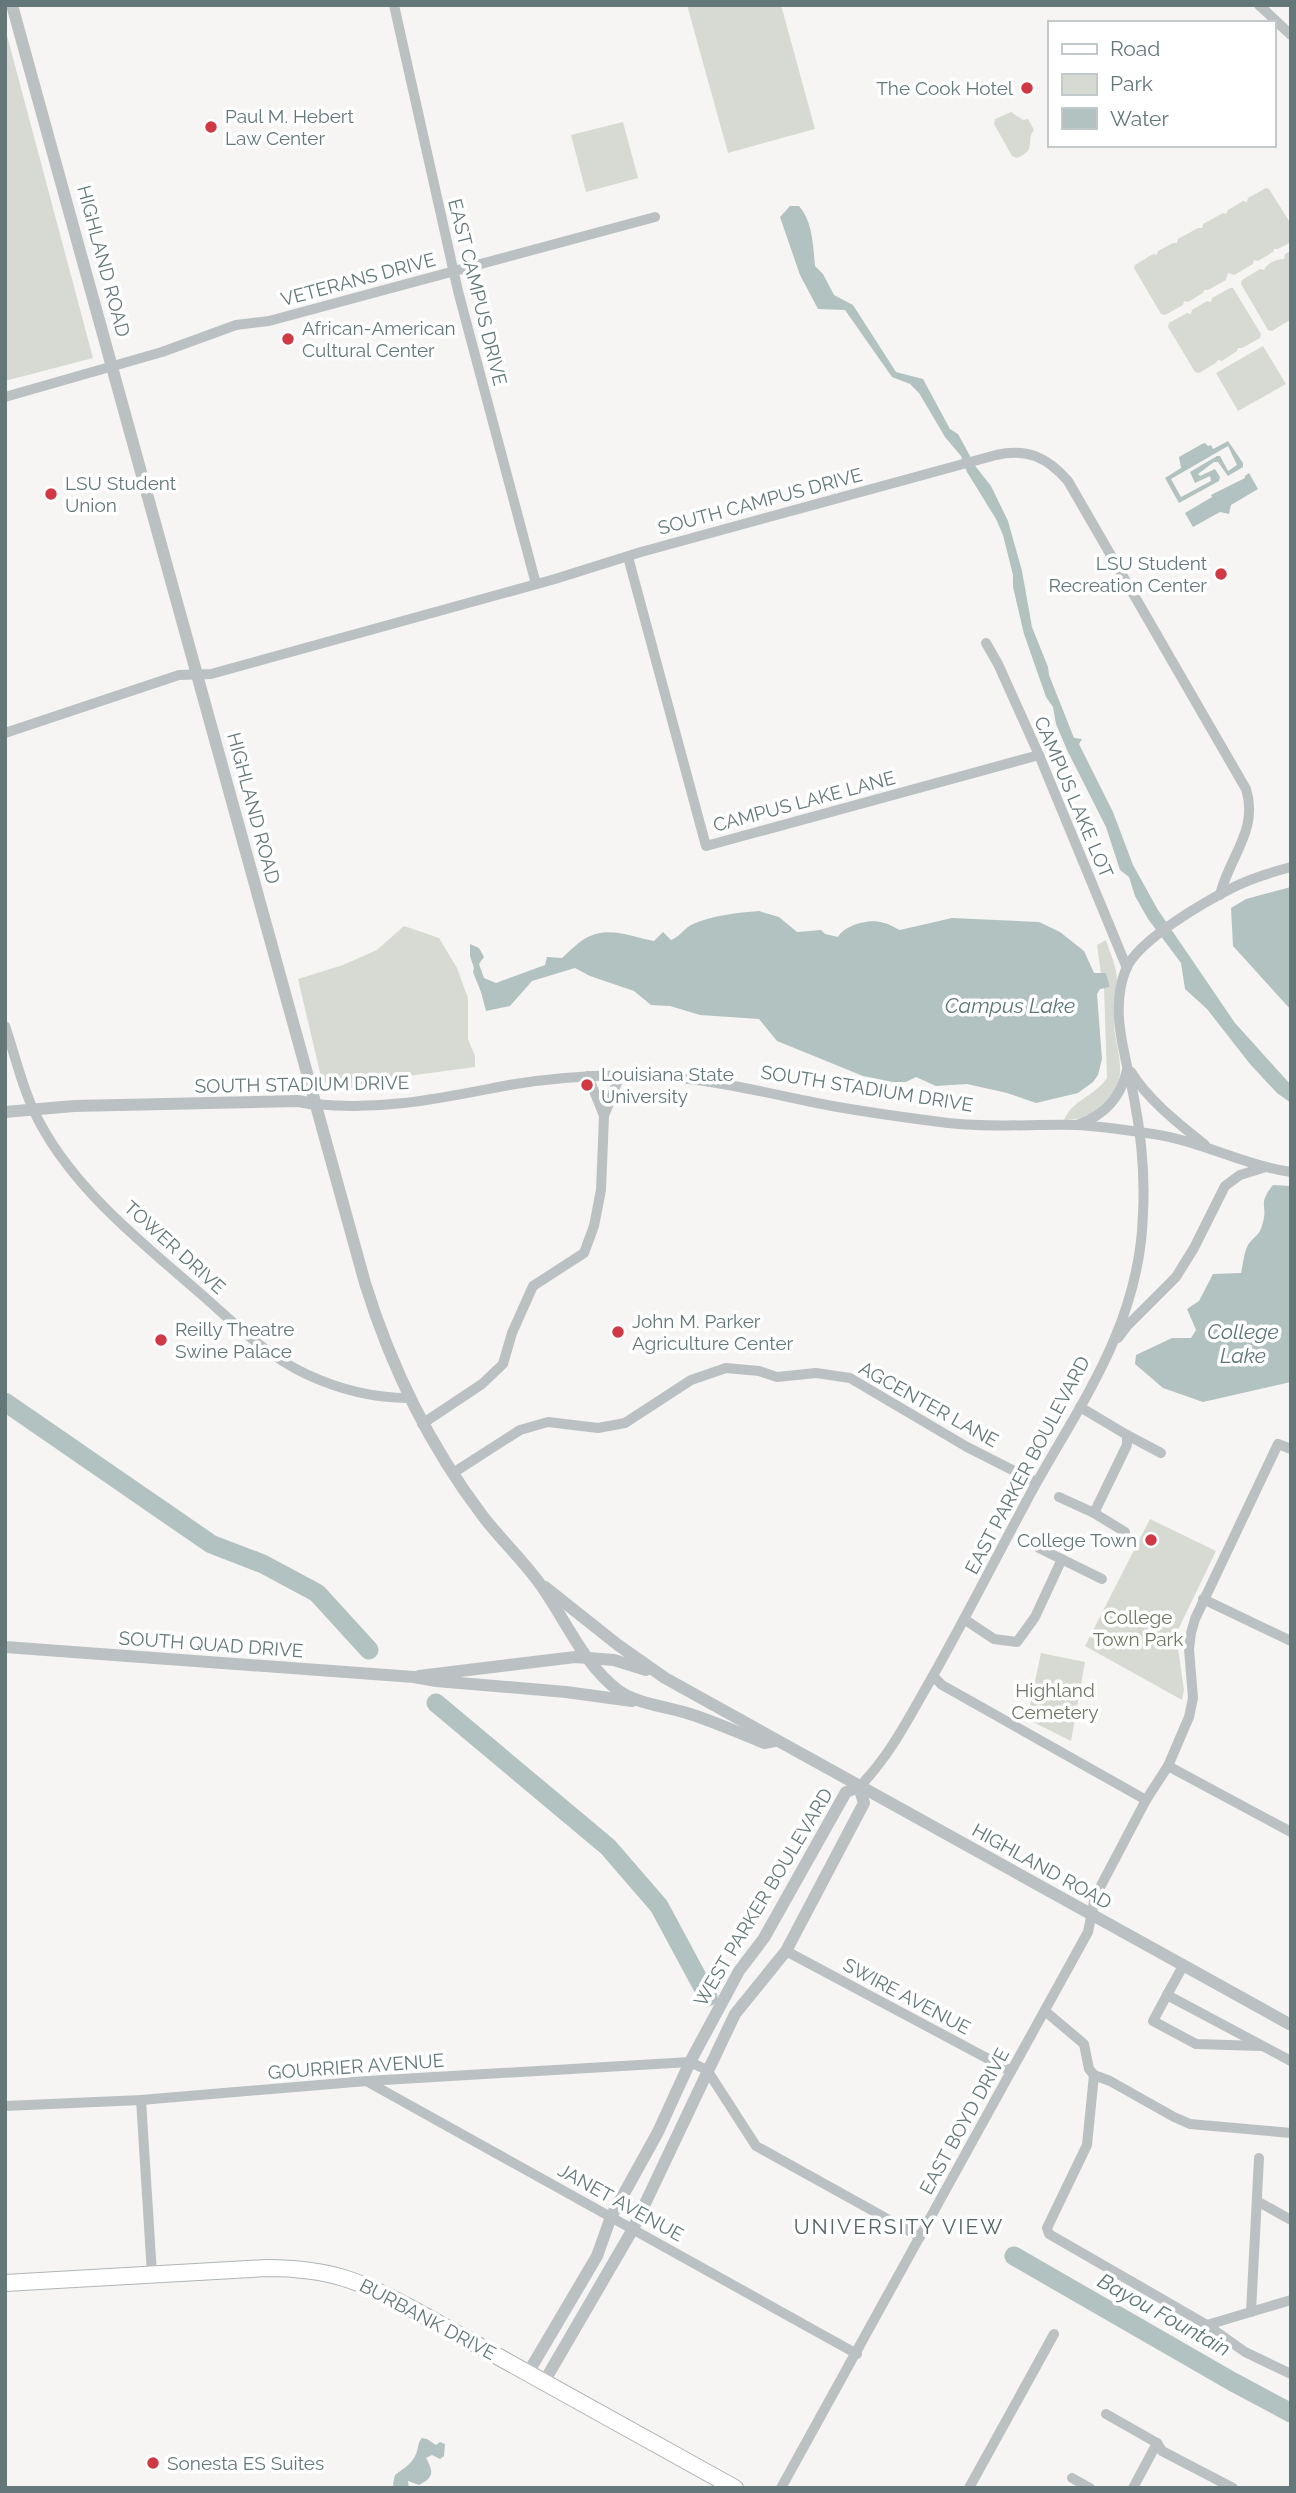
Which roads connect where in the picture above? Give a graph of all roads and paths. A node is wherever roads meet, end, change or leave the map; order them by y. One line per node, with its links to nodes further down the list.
1 (12, 5): 7 (street, HIGHLAND ROAD)
2 (394, 5): 6 (street, EAST CAMPUS DRIVE)
3 (1259, 5): 4 (street)
4 (1291, 35)
5 (655, 217): 6 (street, VETERANS DRIVE)
6 (454, 271): 7 (street, VETERANS DRIVE); 10 (street, EAST CAMPUS DRIVE)
7 (113, 366): 8 (street, VETERANS DRIVE); 12 (street, HIGHLAND ROAD)
8 (5, 397)
9 (628, 557): 10 (street, SOUTH CAMPUS DRIVE); 14 (street, CAMPUS LAKE LANE); 16 (street, SOUTH CAMPUS DRIVE)
10 (536, 584): 12 (street, SOUTH CAMPUS DRIVE)
11 (986, 643): 14 (street, CAMPUS LAKE LOT)
12 (197, 674): 13 (street, SOUTH CAMPUS DRIVE); 22 (street, HIGHLAND ROAD)
13 (5, 733)
14 (1039, 755): 17 (street, CAMPUS LAKE LOT)
15 (1291, 867): 16 (street)
16 (1220, 895): 17 (street)
17 (1126, 968): 19 (street, EAST PARKER BOULEVARD)
18 (5, 1026): 23 (street, TOWER DRIVE)
19 (1127, 1066): 26 (street); 27 (street, EAST PARKER BOULEVARD); 28 (street)
20 (588, 1076): 21 (street, SOUTH STADIUM DRIVE); 22 (street, SOUTH STADIUM DRIVE); 25 (street)
21 (620, 1076): 25 (street); 26 (street, SOUTH STADIUM DRIVE)
22 (315, 1104): 23 (street, SOUTH STADIUM DRIVE); 32 (street, HIGHLAND ROAD)
23 (34, 1109): 24 (street, SOUTH STADIUM DRIVE); 32 (street, TOWER DRIVE)
24 (5, 1112)
25 (604, 1116): 34 (street)
26 (1075, 1125): 27 (street, SOUTH STADIUM DRIVE)
27 (1138, 1132): 28 (street, SOUTH STADIUM DRIVE); 31 (street, EAST PARKER BOULEVARD)
28 (1208, 1148): 29 (street, SOUTH STADIUM DRIVE)
29 (1266, 1167): 30 (street, SOUTH STADIUM DRIVE); 31 (street)
30 (1291, 1171)
31 (1107, 1354): 33 (street, EAST PARKER BOULEVARD)
32 (409, 1398): 34 (street, HIGHLAND ROAD)
33 (1080, 1407): 35 (street); 39 (street, EAST PARKER BOULEVARD)
34 (422, 1423): 38 (street, HIGHLAND ROAD)
35 (1127, 1435): 37 (street); 41 (street)
36 (1291, 1449): 47 (street, EAST BOYD DRIVE)
37 (1161, 1452)
38 (453, 1472): 39 (street, AGCENTER LANE); 46 (street, HIGHLAND ROAD)
39 (1036, 1482): 48 (street, EAST PARKER BOULEVARD)
40 (1059, 1497): 41 (street)
41 (1094, 1513): 42 (street)
42 (1125, 1532)
43 (1039, 1548): 44 (street)
44 (1062, 1559): 45 (street); 48 (street)
45 (1102, 1579)
46 (539, 1583): 51 (street, HIGHLAND ROAD); 52 (street, HIGHLAND ROAD)
47 (1203, 1600): 49 (street); 57 (street, EAST BOYD DRIVE)
48 (964, 1619): 54 (street, EAST PARKER BOULEVARD)
49 (1291, 1641)
50 (5, 1647): 53 (street, SOUTH QUAD DRIVE)
51 (586, 1657): 52 (street, SOUTH QUAD DRIVE); 53 (street, SOUTH QUAD DRIVE); 55 (street, HIGHLAND ROAD)
52 (653, 1670): 56 (street, HIGHLAND ROAD)
53 (414, 1676): 55 (street, SOUTH QUAD DRIVE)
54 (933, 1676): 58 (street, EAST PARKER BOULEVARD); 59 (street)
55 (642, 1702): 56 (street, HIGHLAND ROAD)
56 (775, 1741): 58 (street, HIGHLAND ROAD)
57 (1168, 1766): 59 (street, EAST BOYD DRIVE); 60 (street)
58 (859, 1787): 61 (street, HIGHLAND ROAD); 62 (street, WEST PARKER BOULEVARD); 69 (street, WEST PARKER BOULEVARD)
59 (1146, 1800): 61 (street, EAST BOYD DRIVE)
60 (1291, 1832)
61 (1091, 1916): 63 (street, HIGHLAND ROAD); 65 (street, EAST BOYD DRIVE)
62 (786, 1951): 70 (street, WEST PARKER BOULEVARD); 71 (street, SWIRE AVENUE)
63 (1182, 1966): 64 (street); 66 (street, HIGHLAND ROAD)
64 (1167, 1995): 67 (street); 67 (street)
65 (1045, 2011): 71 (street, EAST BOYD DRIVE); 72 (street)
66 (1291, 2025)
67 (1263, 2046): 68 (street)
68 (1291, 2061)
69 (690, 2062): 70 (street, GOURRIER AVENUE); 73 (street, GOURRIER AVENUE); 79 (street, WEST PARKER BOULEVARD)
70 (707, 2070): 81 (street, WEST PARKER BOULEVARD); 82 (street)
71 (1011, 2071): 82 (street, EAST BOYD DRIVE)
72 (1094, 2075): 76 (street); 87 (street)
73 (367, 2081): 74 (street, GOURRIER AVENUE); 79 (street, JANET AVENUE)
74 (141, 2100): 75 (street, GOURRIER AVENUE); 83 (street)
75 (5, 2106)
76 (1291, 2133)
77 (1259, 2158): 78 (street)
78 (1257, 2201): 80 (street); 86 (street)
79 (611, 2217): 81 (street, JANET AVENUE); 90 (street, WEST PARKER BOULEVARD)
80 (1291, 2220)
81 (633, 2229): 89 (street, JANET AVENUE); 92 (street, WEST PARKER BOULEVARD)
82 (920, 2237): 89 (street, EAST BOYD DRIVE)
83 (152, 2274): 84 (main road, BURBANK DRIVE); 90 (main road, BURBANK DRIVE)
84 (5, 2283)
85 (1291, 2300): 86 (street)
86 (1251, 2312): 87 (street)
87 (1207, 2325): 91 (street)
88 (1054, 2334): 98 (street)
89 (857, 2354): 97 (street, EAST BOYD DRIVE)
90 (528, 2374): 92 (main road, BURBANK DRIVE)
91 (1291, 2374)
92 (544, 2382): 96 (main road, BURBANK DRIVE)
93 (1106, 2414): 94 (street)
94 (1157, 2443): 100 (street); 101 (street)
95 (1072, 2477): 99 (street)
96 (735, 2488)
97 (781, 2488)
98 (969, 2488)
99 (1090, 2488)
100 (1133, 2488)
101 (1233, 2488)

